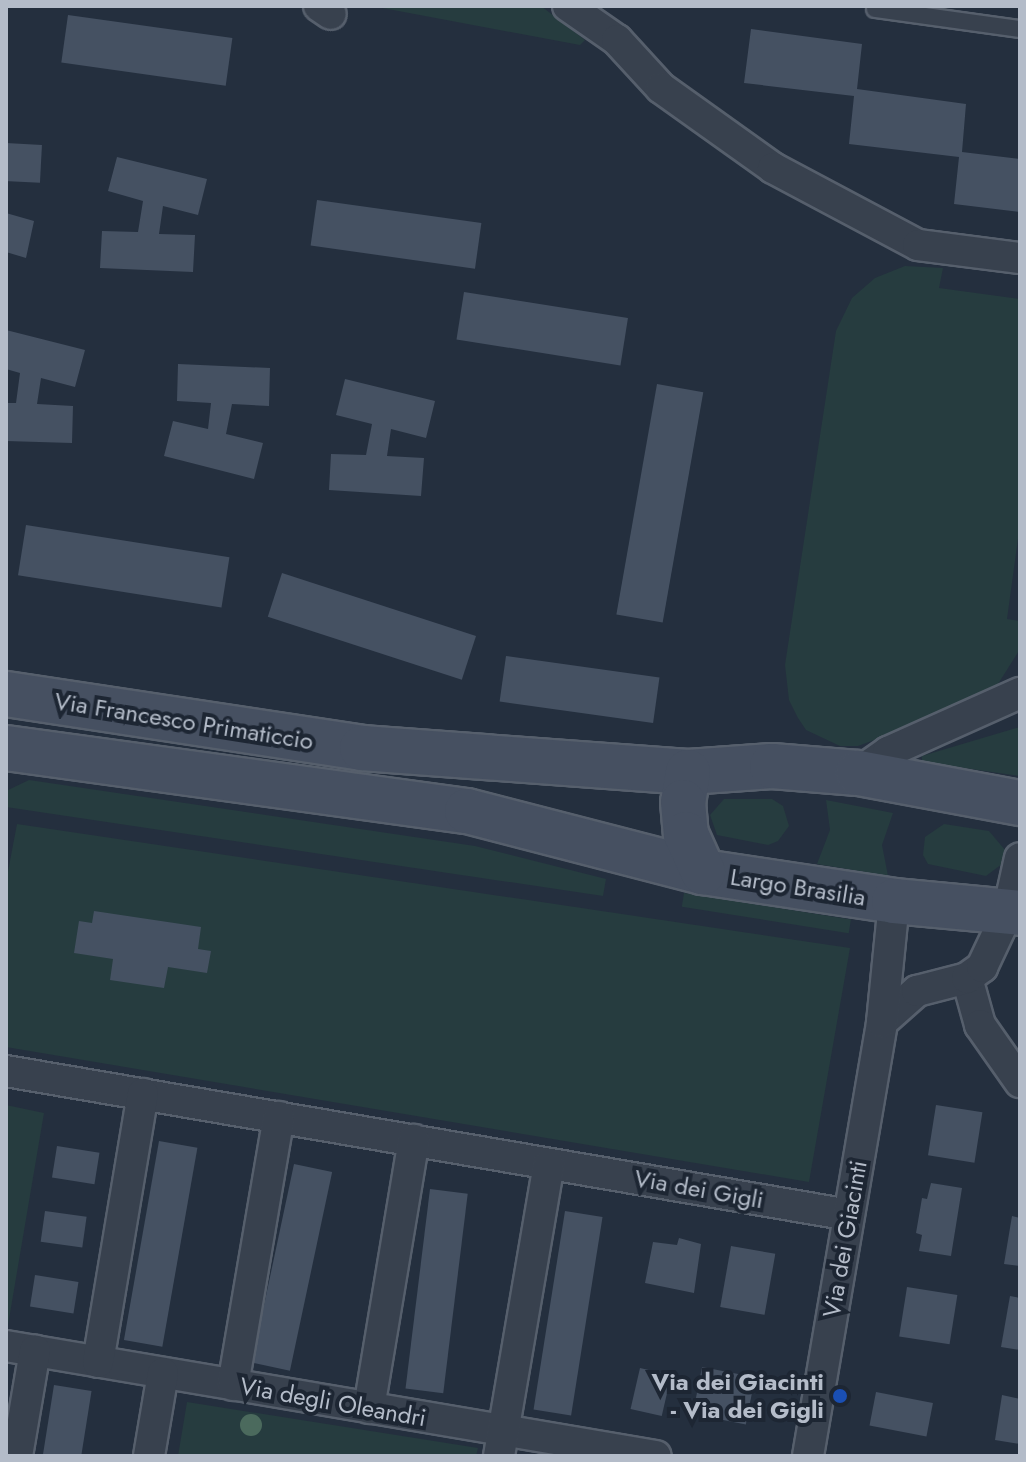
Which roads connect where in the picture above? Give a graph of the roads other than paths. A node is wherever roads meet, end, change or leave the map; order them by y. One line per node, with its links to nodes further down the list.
1 (568, 6): 4 (street)
2 (875, 9): 3 (lane)
3 (1020, 29)
4 (1020, 258)
5 (1020, 693): 10 (street)
6 (6, 694): 8 (street, Via Francesco Primaticcio)
7 (6, 748): 8 (street, Via Francesco Primaticcio)
8 (358, 770): 9 (street, Via Francesco Primaticcio); 13 (street, Via Francesco Primaticcio)
9 (688, 772): 10 (street); 13 (street)
10 (858, 773): 11 (street)
11 (1020, 804)
12 (1020, 858): 15 (street)
13 (703, 872): 14 (street, Largo Brasilia)
14 (894, 901): 15 (street, Largo Brasilia); 17 (street, Largo Brasilia)
15 (1014, 912): 16 (street)
16 (967, 978): 17 (street); 19 (street)
17 (882, 1022): 24 (street, Via dei Giacinti)
18 (6, 1071): 20 (street, Via dei Gigli)
19 (1020, 1082)
20 (143, 1094): 21 (street, Via dei Gigli); 26 (street)
21 (279, 1117): 22 (street, Via dei Gigli); 28 (street)
22 (414, 1140): 23 (street, Via dei Gigli); 29 (street)
23 (549, 1164): 24 (street, Via dei Gigli); 30 (street)
24 (849, 1215): 34 (street, Via dei Giacinti)
25 (20, 1349): 26 (street, Via degli Oleandri); 31 (street, Via degli Oleandri)
26 (98, 1362): 27 (street, Via degli Oleandri)
27 (163, 1373): 28 (street, Via degli Oleandri); 32 (street)
28 (233, 1385): 29 (street, Via degli Oleandri)
29 (369, 1408): 30 (street, Via degli Oleandri)
30 (502, 1443): 33 (street, Via degli Oleandri)
31 (17, 1456)
32 (149, 1456)
33 (656, 1456)
34 (808, 1456)

